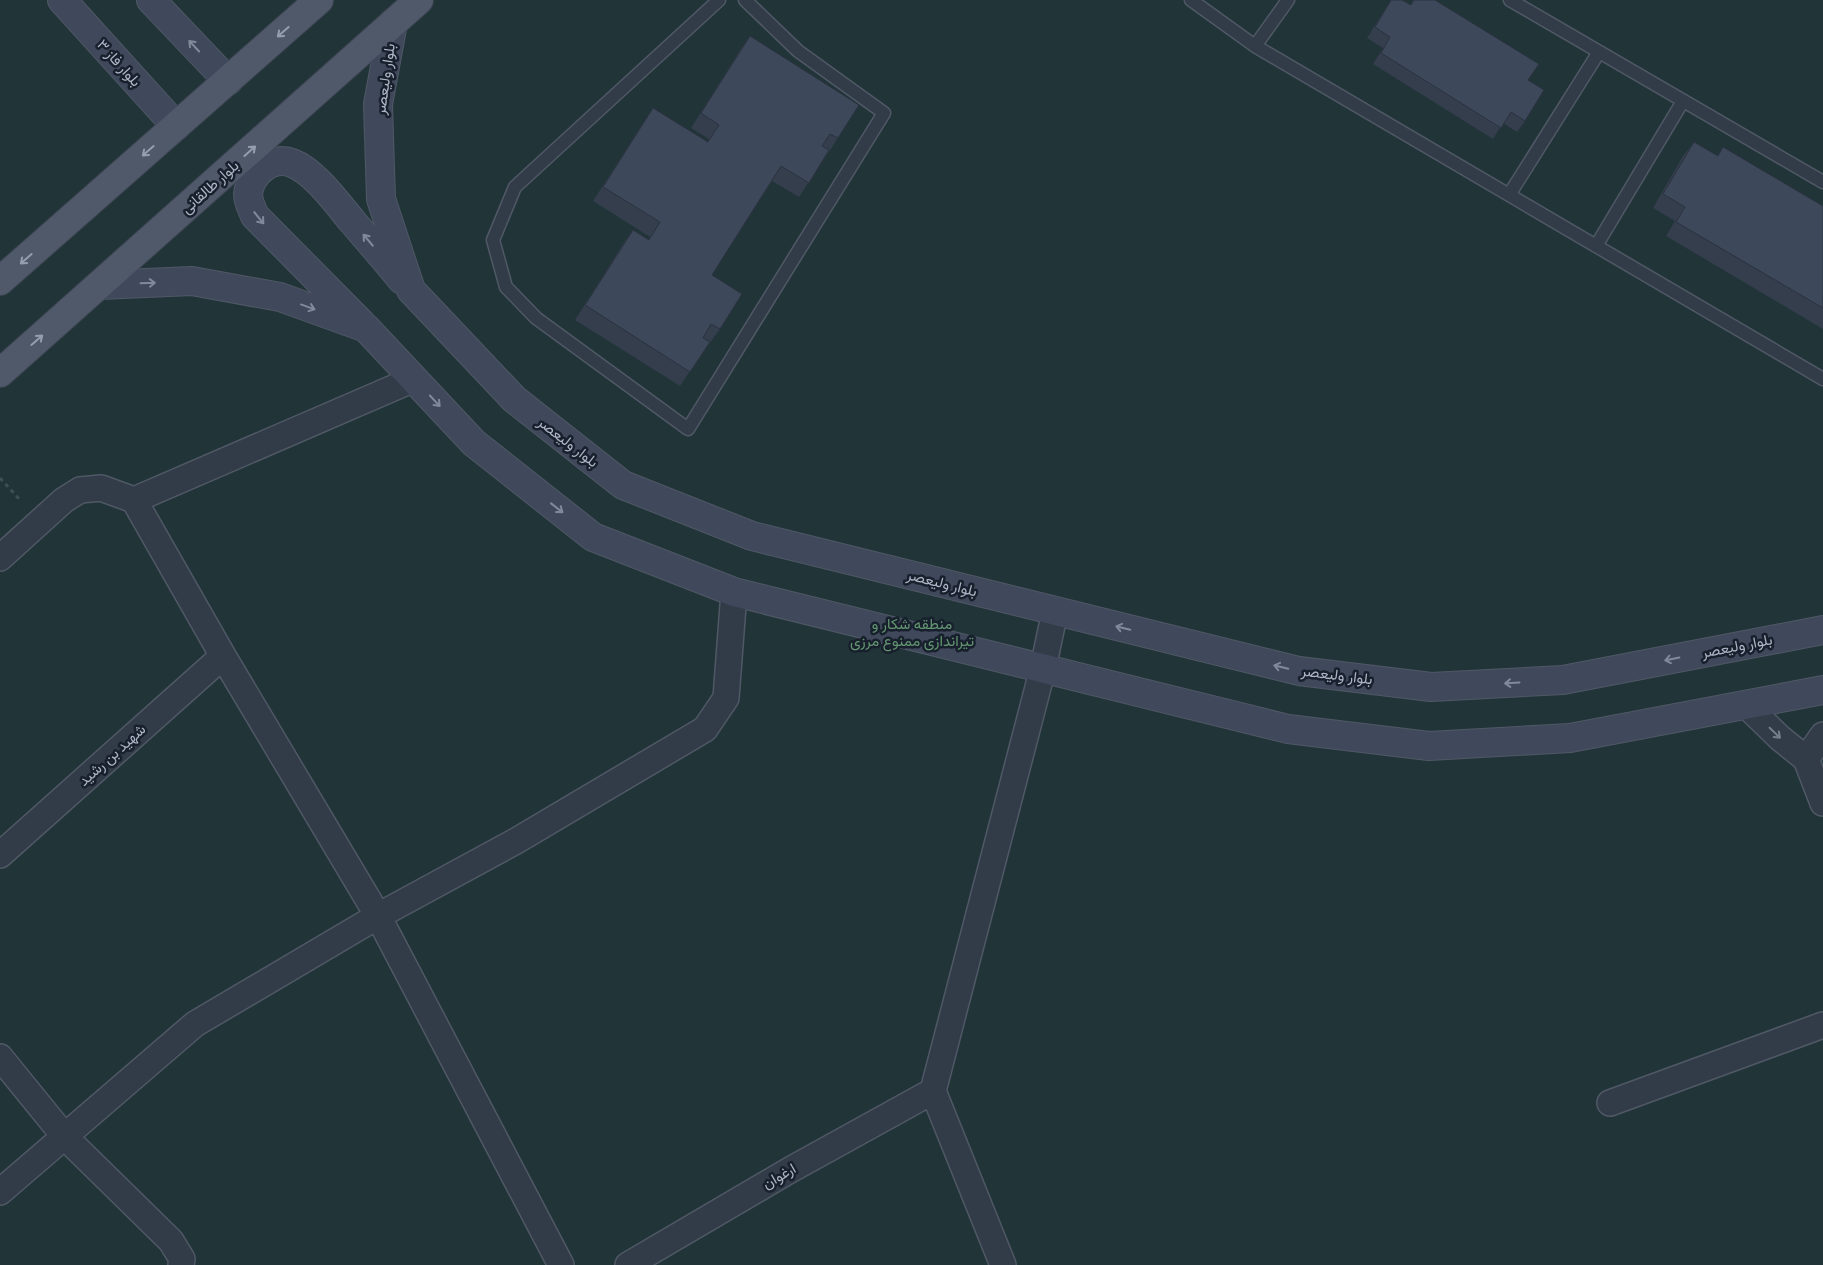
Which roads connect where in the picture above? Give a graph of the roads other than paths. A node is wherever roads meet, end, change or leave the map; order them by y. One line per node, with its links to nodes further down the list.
1 (62, 0): 15 (street, بلوار فاز ۳)
2 (151, 0): 13 (street, one-way to 2)
3 (319, 0): 13 (main road, one-way to 13)
4 (419, 0): 10 (main road, بلوار طالقانی)
5 (719, 0): 6 (lane)
6 (745, 0)
7 (1191, 0): 11 (lane)
8 (1288, 0): 11 (lane)
9 (1510, 0): 12 (lane)
10 (393, 23): 20 (main road, بلوار طالقانی, one-way to 10); 21 (street, بلوار ولیعصر)
11 (1255, 46): 17 (lane)
12 (1599, 52): 14 (lane); 17 (lane)
13 (228, 81): 15 (main road)
14 (1683, 101): 16 (lane); 18 (lane)
15 (176, 126): 19 (main road, one-way to 19)
16 (1823, 182)
17 (1509, 196): 18 (lane)
18 (1596, 246): 25 (lane)
19 (0, 281)
20 (100, 285): 22 (street, one-way to 22); 23 (main road, بلوار طالقانی, one-way to 20)
21 (411, 290): 22 (street, one-way to 22); 29 (street, بلوار ولیعصر)
22 (366, 328): 24 (street)
23 (0, 372)
24 (414, 379): 26 (street); 28 (street, one-way to 28)
25 (1823, 379)
26 (134, 500): 27 (street); 31 (street)
27 (0, 558)
28 (734, 592): 32 (street); 39 (street)
29 (1055, 611): 30 (street, بلوار ولیعصر, one-way to 29); 32 (street)
30 (1823, 630)
31 (223, 656): 38 (street, شهید بن رشید); 39 (street)
32 (1043, 668): 34 (street); 42 (street)
33 (1823, 690): 34 (street)
34 (1746, 705): 36 (street, one-way to 36)
35 (1823, 735): 36 (street)
36 (1806, 759): 37 (street)
37 (1823, 802)
38 (0, 855)
39 (378, 916): 44 (street); 47 (street)
40 (1823, 1024): 43 (street)
41 (0, 1057): 44 (street)
42 (933, 1091): 48 (street, ارغوان); 49 (street)
43 (1610, 1103)
44 (65, 1136): 45 (street); 46 (street)
45 (0, 1192)
46 (181, 1265)
47 (561, 1265)
48 (628, 1265)
49 (1003, 1265)

